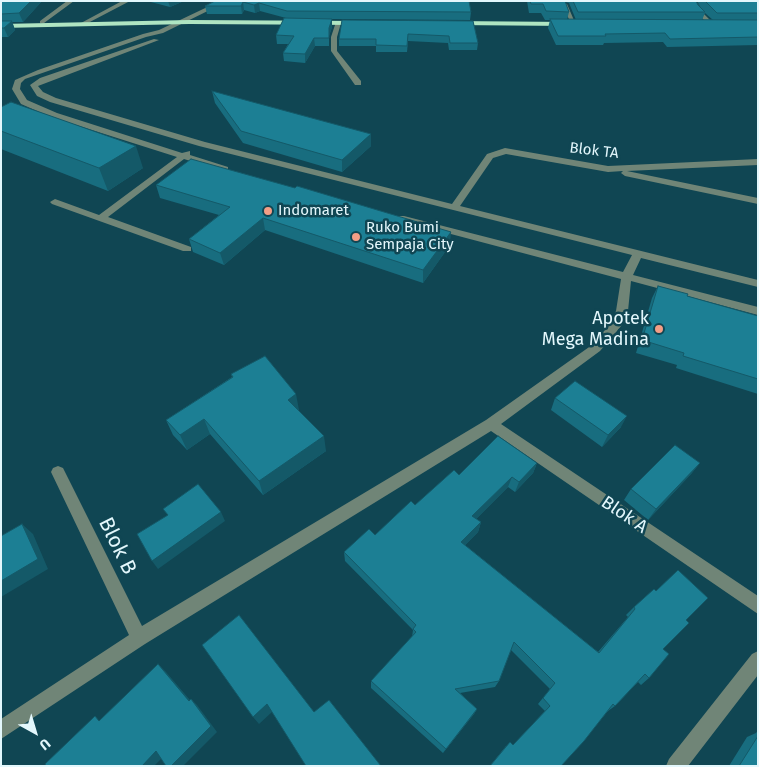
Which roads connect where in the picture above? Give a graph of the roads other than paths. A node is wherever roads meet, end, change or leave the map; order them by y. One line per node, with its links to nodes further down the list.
1 (71, 1): 7 (street)
2 (127, 1): 8 (street)
3 (225, 1): 9 (street)
4 (692, 1): 17 (street)
5 (564, 4): 14 (street)
6 (1, 21): 7 (highway)
7 (42, 22): 13 (highway)
8 (84, 23): 9 (highway); 13 (highway)
9 (181, 23): 10 (highway); 20 (street)
10 (338, 23): 11 (highway); 21 (street)
11 (368, 23)
12 (446, 23): 14 (highway)
13 (73, 24): 19 (highway)
14 (574, 24): 15 (highway)
15 (584, 24)
16 (702, 25): 17 (highway)
17 (712, 25): 18 (highway)
18 (721, 25)
19 (1, 26)
20 (161, 32): 22 (street); 23 (street)
21 (358, 82)
22 (34, 85): 23 (street); 24 (street)
23 (16, 89): 25 (street)
24 (202, 144): 25 (street); 31 (street)
25 (183, 155): 28 (street); 33 (street)
26 (758, 162): 27 (street, Blok TA)
27 (608, 169): 29 (street); 31 (street, Blok TA)
28 (238, 173)
29 (758, 201)
30 (55, 202): 33 (street)
31 (455, 207): 35 (street)
32 (389, 215): 36 (street)
33 (101, 218): 34 (street)
34 (187, 249)
35 (637, 255): 36 (street); 37 (street)
36 (626, 278): 38 (street); 39 (street)
37 (758, 284)
38 (758, 312)
39 (491, 424): 41 (street, Blok A); 42 (street)
40 (58, 472): 42 (street, Blok B)
41 (758, 606)
42 (138, 638): 44 (street)
43 (758, 660): 45 (street)
44 (1, 730)
45 (676, 766)

